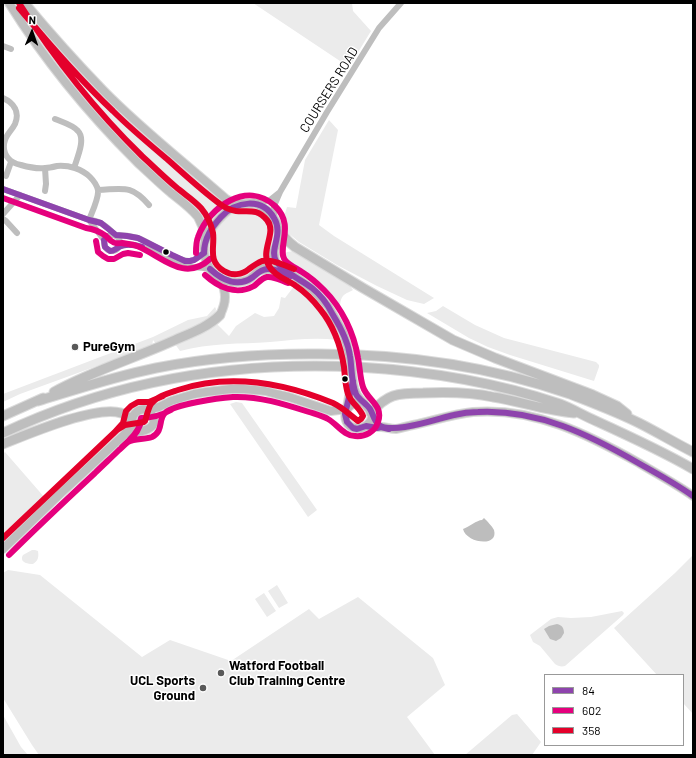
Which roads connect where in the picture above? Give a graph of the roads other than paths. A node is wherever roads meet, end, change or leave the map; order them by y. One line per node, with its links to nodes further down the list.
1 (9, 3): 28 (main road)
2 (25, 3): 18 (main road)
3 (401, 3): 15 (street, COURSERS ROAD)
4 (3, 46): 5 (street)
5 (11, 49)
6 (3, 98): 8 (street)
7 (55, 119): 10 (street)
8 (11, 162): 9 (street); 11 (street)
9 (45, 168): 10 (street); 14 (street)
10 (74, 168): 13 (street)
11 (6, 176)
12 (3, 189): 16 (street)
13 (98, 190): 19 (street); 23 (street)
14 (45, 191)
15 (280, 192): 17 (street); 21 (street, COURSERS ROAD)
16 (20, 195): 20 (street); 23 (street)
17 (255, 203): 18 (main road); 21 (main road)
18 (241, 204): 28 (main road)
19 (148, 205)
20 (3, 214)
21 (274, 217): 24 (main road)
22 (3, 219): 25 (street)
23 (89, 220): 26 (street); 27 (street)
24 (278, 230): 30 (main road); 50 (highway)
25 (17, 233)
26 (116, 235): 27 (street); 29 (street); 31 (street)
27 (104, 240): 29 (street)
28 (205, 240): 31 (main road)
29 (119, 246): 32 (street)
30 (274, 250): 33 (main road); 35 (main road)
31 (204, 253): 32 (main road)
32 (210, 269): 34 (main road)
33 (259, 271): 34 (main road); 35 (main road)
34 (220, 278): 36 (main road)
35 (300, 280): 37 (main road, bridge)
36 (220, 315): 38 (highway)
37 (353, 383): 39 (main road); 41 (main road)
38 (38, 401): 46 (highway); 50 (highway)
39 (364, 404): 41 (main road); 44 (main road)
40 (159, 407): 42 (main road); 43 (main road); 47 (main road)
41 (347, 409): 43 (main road); 49 (main road)
42 (146, 410): 47 (main road); 48 (main road)
43 (331, 411): 49 (main road)
44 (371, 414): 45 (highway); 51 (main road); 52 (main road)
45 (579, 414): 54 (highway); 58 (highway)
46 (3, 416)
47 (153, 418): 53 (main road)
48 (132, 421): 53 (main road); 55 (main road); 56 (highway)
49 (347, 422): 51 (main road)
50 (639, 423): 57 (highway)
51 (366, 426): 52 (main road)
52 (381, 427): 59 (main road)
53 (140, 431): 55 (main road)
54 (3, 433)
55 (124, 434): 60 (main road)
56 (3, 444)
57 (693, 452)
58 (693, 469)
59 (693, 496)
60 (3, 549)

